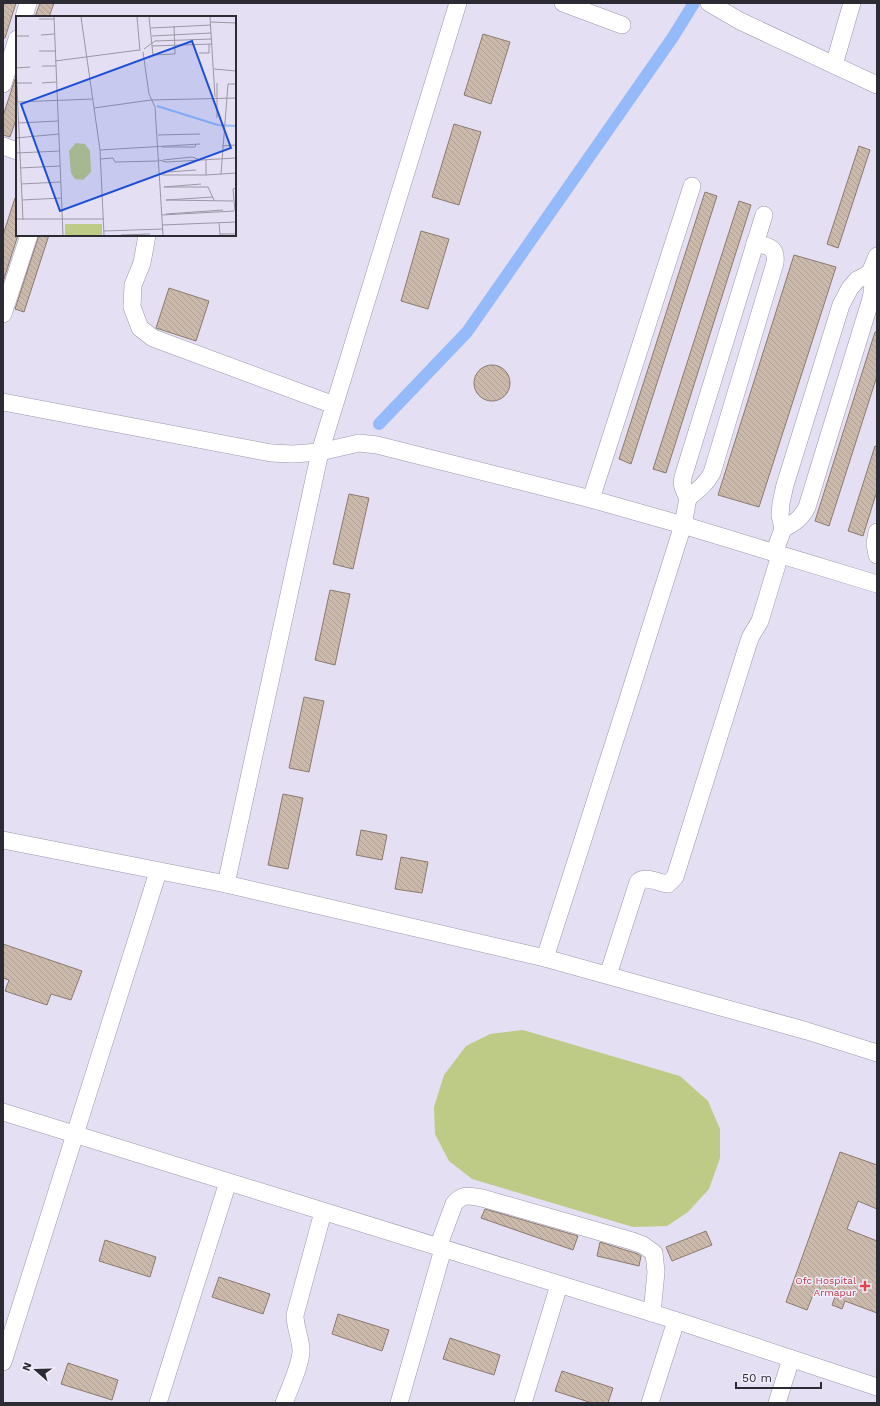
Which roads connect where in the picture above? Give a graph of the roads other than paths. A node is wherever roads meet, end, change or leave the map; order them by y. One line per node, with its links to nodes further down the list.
1 (28, 3): 6 (street)
2 (458, 3): 23 (street)
3 (563, 3): 7 (street)
4 (709, 3): 9 (street)
5 (852, 3): 9 (street)
6 (24, 16)
7 (622, 25)
8 (16, 42): 10 (street)
9 (834, 64): 11 (street)
10 (3, 84)
11 (877, 85)
12 (3, 146): 13 (street)
13 (16, 150)
14 (692, 186): 26 (street)
15 (764, 215): 18 (street)
16 (29, 236): 21 (street)
17 (147, 236): 23 (street)
18 (755, 243): 25 (street); 25 (street)
19 (877, 256): 20 (street)
20 (870, 273): 28 (street); 28 (street)
21 (3, 314)
22 (3, 402): 24 (street)
23 (334, 405): 24 (street)
24 (320, 452): 26 (street); 35 (street)
25 (688, 498): 27 (street)
26 (591, 499): 27 (street)
27 (682, 525): 30 (street); 36 (street)
28 (783, 529): 30 (street)
29 (877, 532): 31 (street)
30 (777, 554): 32 (street); 37 (street)
31 (877, 555)
32 (877, 584)
33 (3, 840): 34 (street)
34 (158, 872): 35 (street); 40 (street)
35 (226, 884): 36 (street)
36 (545, 958): 37 (street)
37 (608, 975): 38 (street)
38 (877, 1053)
39 (3, 1112): 40 (street)
40 (75, 1134): 41 (street); 48 (street)
41 (228, 1182): 42 (street); 50 (street)
42 (323, 1212): 43 (street); 51 (street)
43 (441, 1248): 44 (street); 45 (street); 52 (street)
44 (559, 1285): 45 (street); 53 (street)
45 (652, 1313): 46 (street)
46 (676, 1321): 47 (street); 54 (street)
47 (791, 1359): 49 (street); 55 (street)
48 (3, 1362)
49 (877, 1387)
50 (158, 1403)
51 (284, 1403)
52 (399, 1403)
53 (523, 1403)
54 (650, 1403)
55 (777, 1403)

